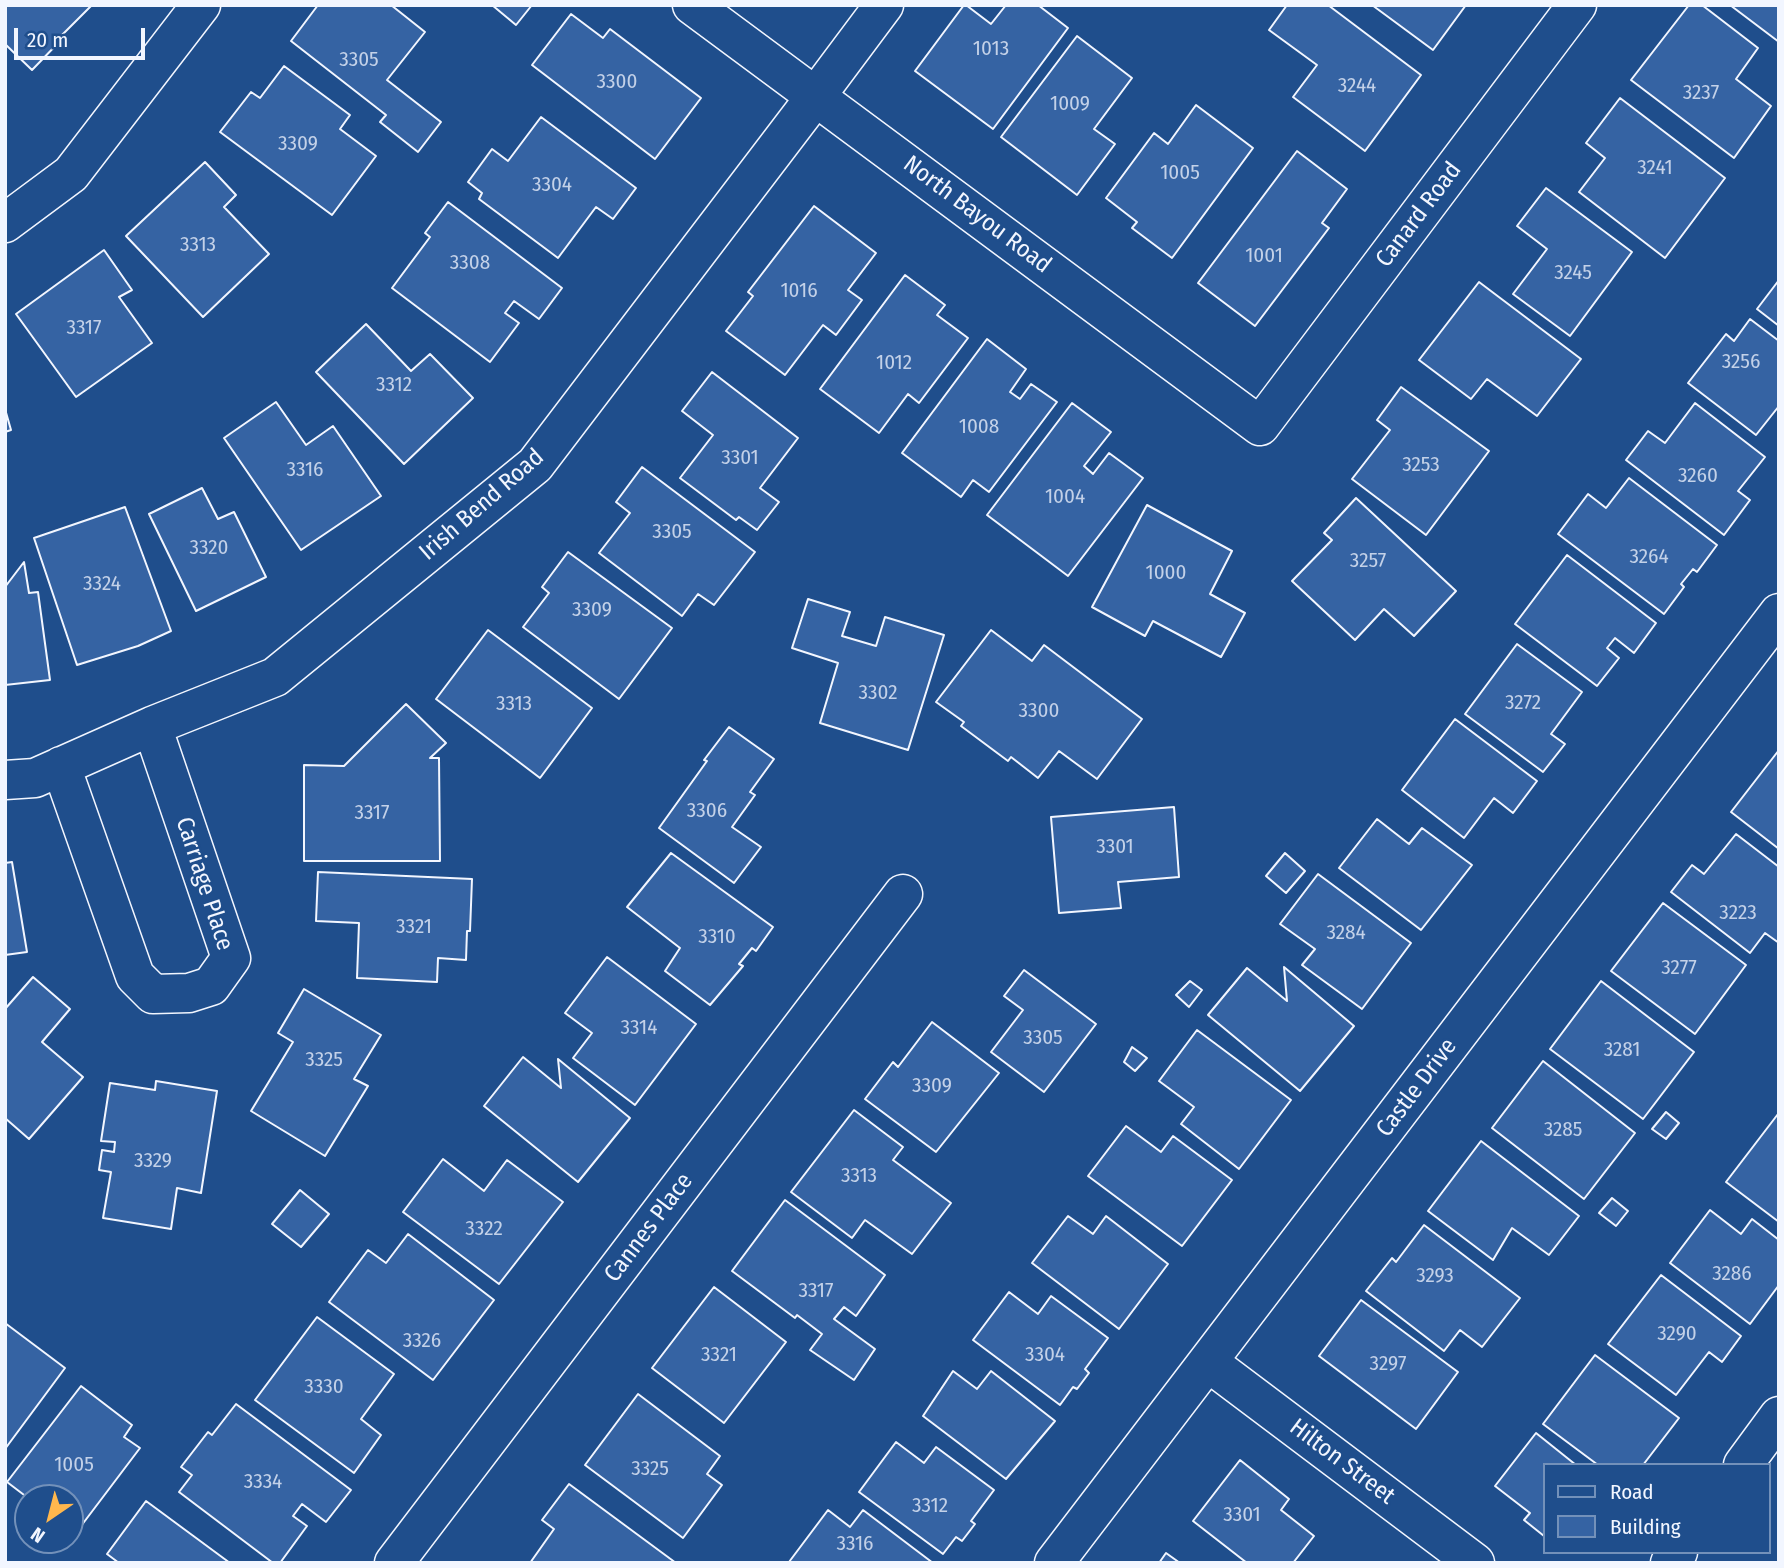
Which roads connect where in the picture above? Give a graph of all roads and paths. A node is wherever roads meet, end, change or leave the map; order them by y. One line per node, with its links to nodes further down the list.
1 (201, 5): 6 (street)
2 (692, 5): 5 (street, North Bayou Road)
3 (884, 5): 5 (street, Irish Bend Road)
4 (1577, 5): 7 (street, Canard Road)
5 (816, 96): 7 (street, North Bayou Road); 9 (street, Irish Bend Road)
6 (5, 223)
7 (1260, 426)
8 (1779, 613): 13 (street, Castle Drive)
9 (152, 726): 10 (street, Irish Bend Road); 10 (street, Carriage Place)
10 (61, 766): 11 (street, Irish Bend Road)
11 (5, 780)
12 (903, 894): 16 (street, Cannes Place)
13 (1208, 1362): 17 (street, Castle Drive); 18 (street, Hilton Street)
14 (1779, 1416): 15 (street)
15 (1744, 1463)
16 (394, 1563)
17 (1054, 1563)
18 (1475, 1563)

